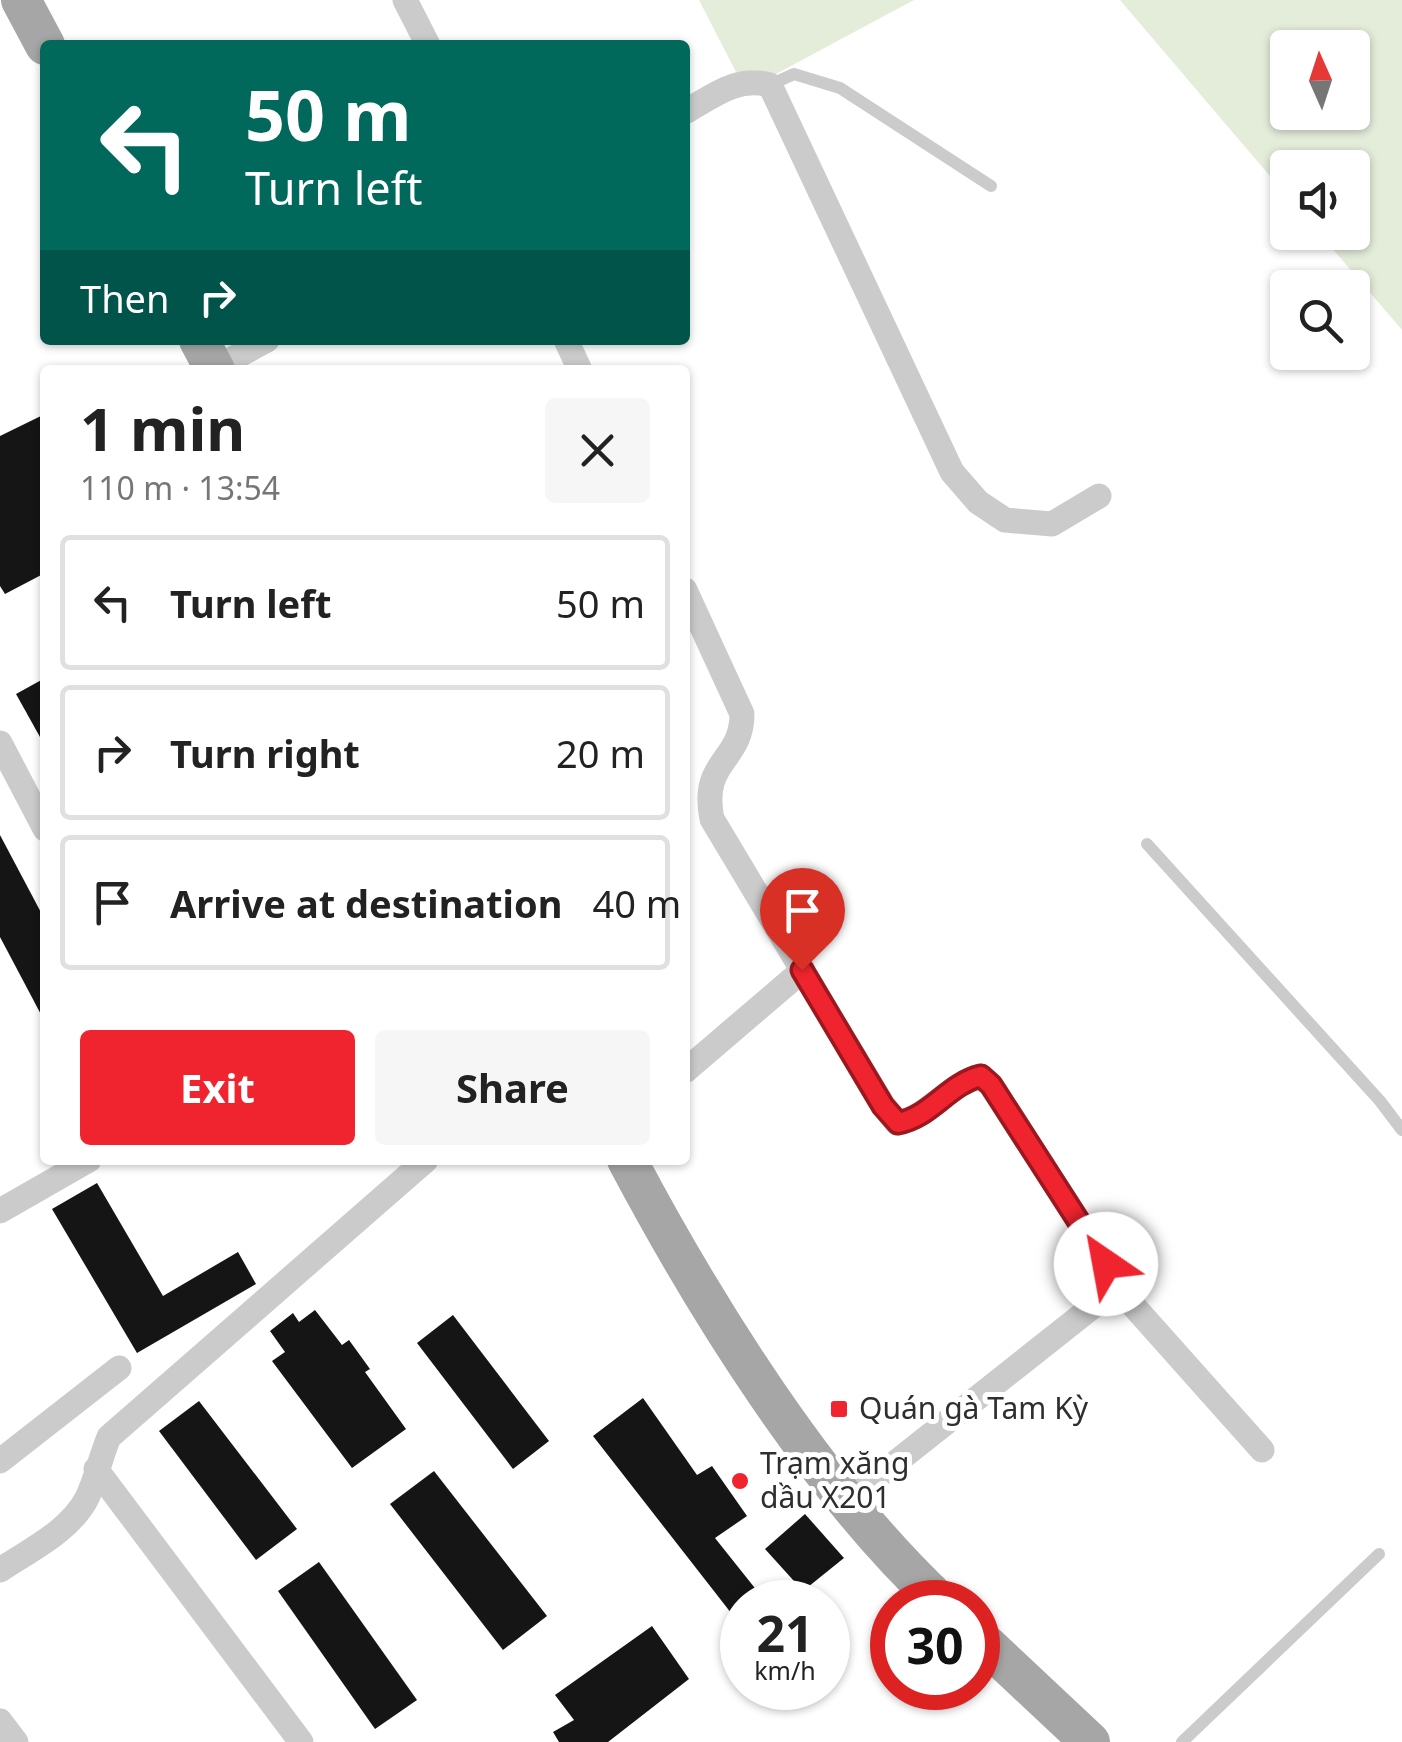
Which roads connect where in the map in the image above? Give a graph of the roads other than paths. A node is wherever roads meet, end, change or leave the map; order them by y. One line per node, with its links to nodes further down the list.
1 (22, 0): 3 (main road)
2 (406, 0): 4 (street)
3 (42, 40)
4 (426, 40)
5 (770, 85): 6 (street); 7 (lane); 10 (street)
6 (690, 109)
7 (991, 186)
8 (252, 345): 9 (street)
9 (209, 359)
10 (1099, 496)
11 (690, 601): 15 (street)
12 (0, 743): 13 (street)
13 (40, 819)
14 (1147, 844): 17 (lane)
15 (802, 970): 16 (street); 22 (street)
16 (690, 1067)
17 (1402, 1130)
18 (80, 1165): 21 (street)
19 (420, 1165): 26 (street)
20 (630, 1165): 27 (main road)
21 (0, 1211)
22 (1114, 1284): 24 (street); 27 (street)
23 (119, 1368): 25 (street)
24 (1262, 1450)
25 (0, 1462)
26 (96, 1468): 29 (street); 34 (street)
27 (847, 1500): 30 (main road)
28 (1378, 1554): 36 (lane)
29 (0, 1570)
30 (920, 1580)
31 (1000, 1658): 35 (main road)
32 (0, 1722): 33 (street)
33 (16, 1742)
34 (301, 1742)
35 (1090, 1742)
36 (1182, 1742)

